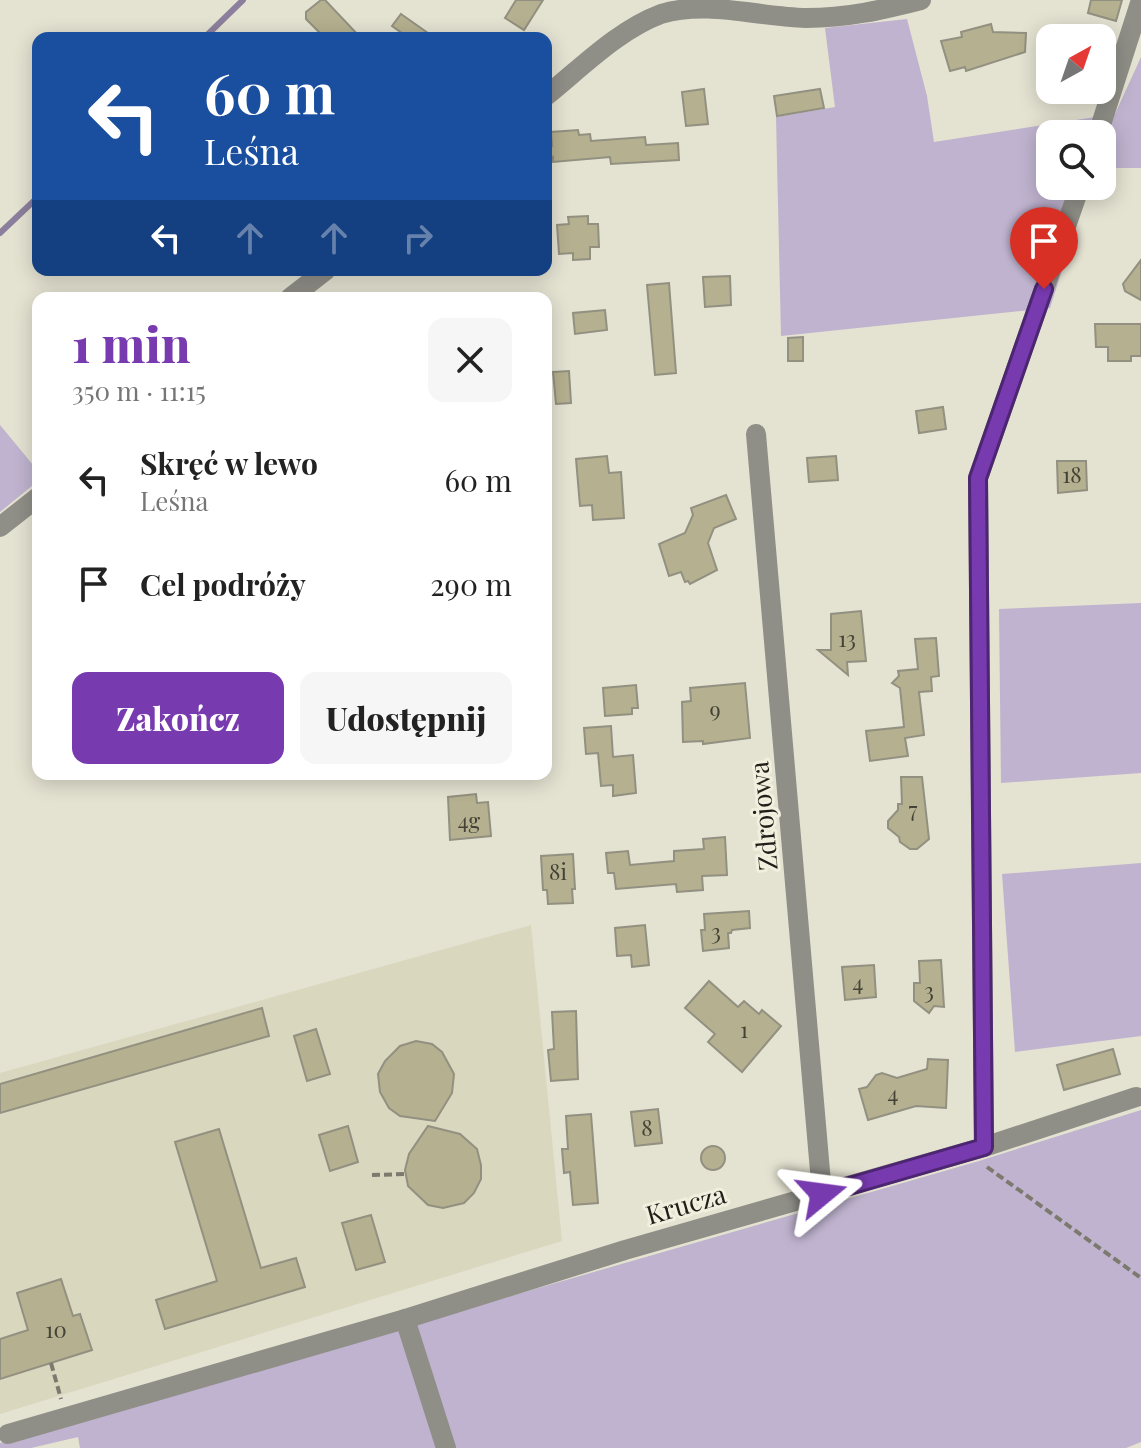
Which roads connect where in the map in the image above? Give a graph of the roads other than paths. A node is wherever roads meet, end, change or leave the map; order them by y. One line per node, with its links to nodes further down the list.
1 (921, 0): 3 (street)
2 (1141, 0): 4 (street)
3 (552, 91)
4 (1102, 120)
5 (1075, 200): 12 (street)
6 (318, 276): 7 (street)
7 (298, 292)
8 (756, 434): 13 (street, Zdrojowa)
9 (32, 502): 10 (street)
10 (0, 527)
11 (1136, 1097): 12 (street, Krucza)
12 (981, 1154): 13 (street, Krucza)
13 (822, 1194): 14 (street, Krucza)
14 (405, 1319): 15 (street, Krucza); 16 (street)
15 (8, 1434)
16 (446, 1448)

